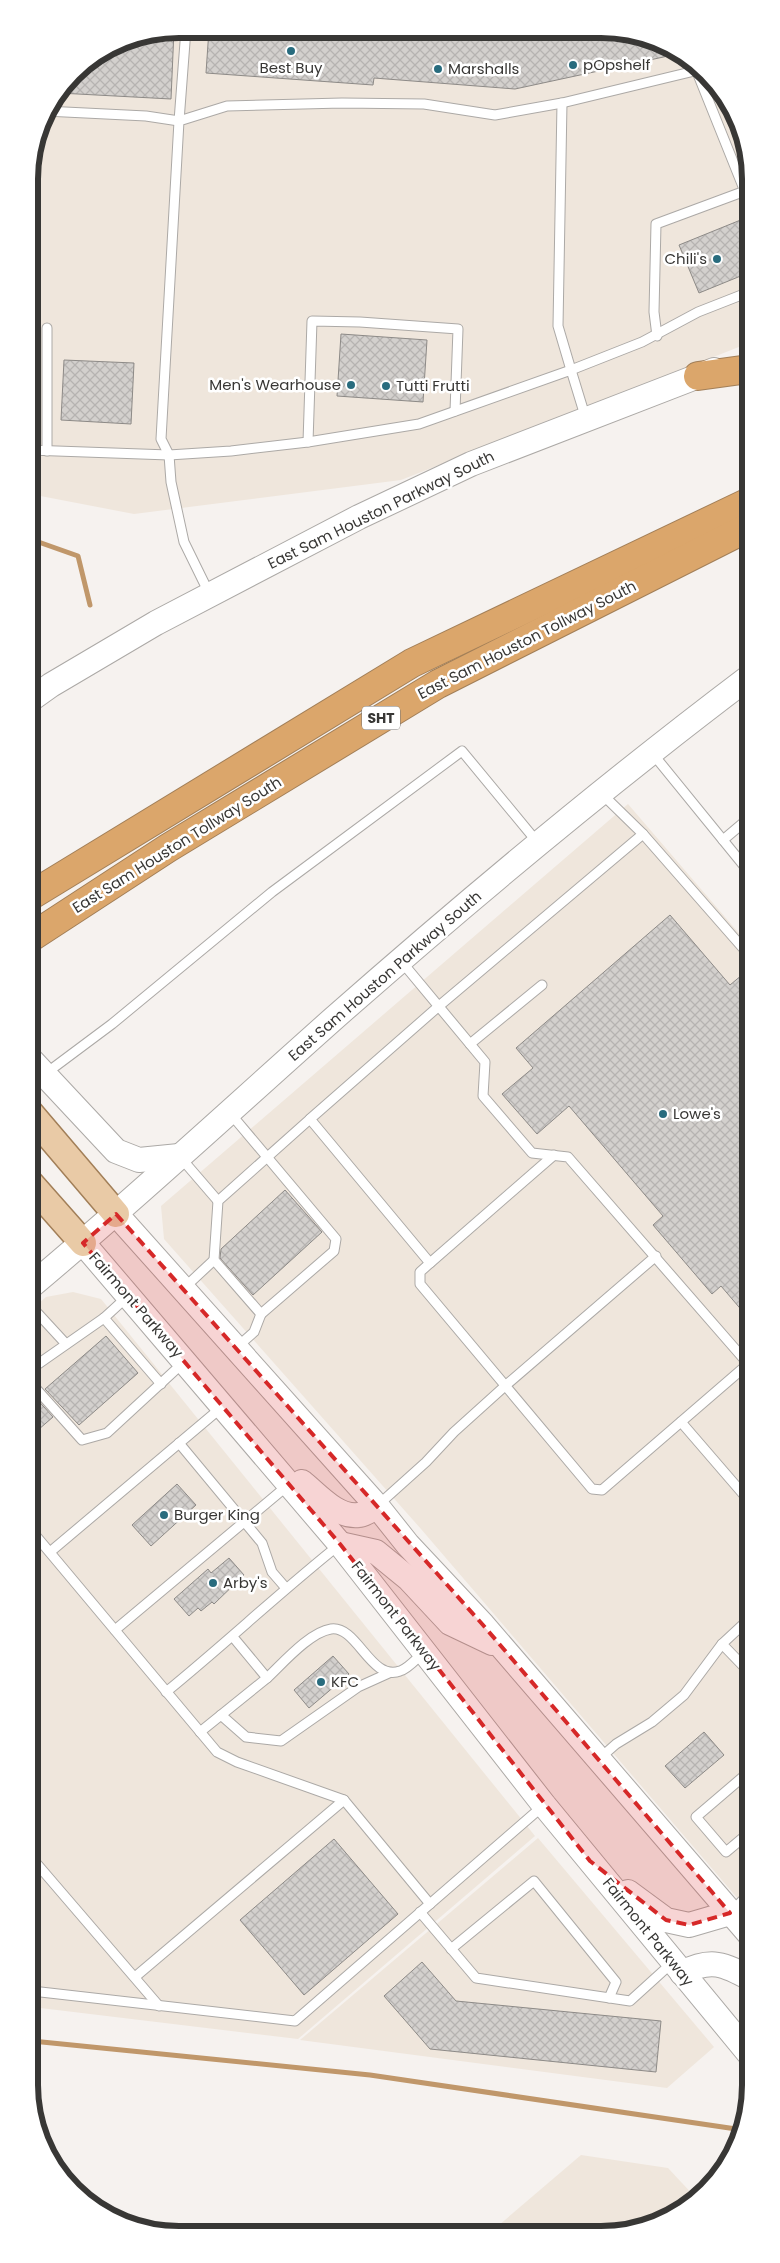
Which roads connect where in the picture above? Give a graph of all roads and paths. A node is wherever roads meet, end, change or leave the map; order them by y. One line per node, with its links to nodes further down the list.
1 (185, 37): 6 (lane)
2 (693, 73): 4 (lane)
3 (705, 83): 7 (lane)
4 (562, 103): 6 (lane); 13 (lane)
5 (55, 111): 6 (lane)
6 (179, 121): 21 (lane)
7 (742, 182)
8 (742, 197): 11 (lane)
9 (742, 294): 11 (lane)
10 (47, 328): 20 (lane)
11 (657, 336): 13 (lane)
12 (742, 359): 15 (main road, East Sam Houston Parkway South)
13 (571, 370): 16 (lane); 17 (lane)
14 (742, 370): 15 (highway)
15 (698, 376): 17 (main road, East Sam Houston Parkway South)
16 (455, 411): 18 (lane); 18 (lane)
17 (586, 419): 24 (main road, East Sam Houston Parkway South)
18 (308, 442): 21 (lane)
19 (38, 450): 20 (lane)
20 (47, 451): 21 (lane)
21 (169, 455): 24 (lane)
22 (742, 505): 34 (highway, East Sam Houston Tollway South / SHT)
23 (742, 531): 35 (highway, East Sam Houston Tollway South / SHT)
24 (210, 595): 26 (main road, East Sam Houston Parkway South)
25 (742, 682): 27 (main road, East Sam Houston Parkway South)
26 (38, 694)
27 (651, 751): 28 (main road, East Sam Houston Parkway South); 31 (lane)
28 (602, 794): 30 (lane); 32 (main road, East Sam Houston Parkway South)
29 (742, 824): 31 (lane)
30 (644, 834): 36 (lane); 39 (lane)
31 (723, 840): 33 (lane)
32 (539, 844): 37 (main road, East Sam Houston Parkway South); 41 (lane)
33 (742, 863)
34 (38, 891)
35 (38, 933)
36 (742, 947)
37 (401, 961): 39 (lane); 43 (main road, East Sam Houston Parkway South)
38 (542, 985): 40 (lane)
39 (439, 1006): 40 (lane); 44 (lane)
40 (470, 1044): 46 (lane)
41 (38, 1066)
42 (38, 1068): 47 (main road)
43 (229, 1112): 47 (main road, East Sam Houston Parkway South); 48 (lane)
44 (310, 1119): 48 (lane); 55 (lane)
45 (38, 1122): 51 (main road)
46 (554, 1155): 53 (lane); 55 (lane)
47 (179, 1156): 50 (lane); 51 (main road, East Sam Houston Parkway South)
48 (267, 1158): 50 (lane); 60 (lane)
49 (38, 1192): 52 (main road, Fairmont Parkway)
50 (218, 1201): 54 (lane)
51 (116, 1214): 52 (main road, East Sam Houston Parkway South); 57 (main road)
52 (83, 1243): 56 (main road, East Sam Houston Parkway South); 58 (main road, Fairmont Parkway)
53 (656, 1256): 64 (lane); 69 (lane)
54 (214, 1260): 57 (lane); 60 (lane)
55 (430, 1263): 69 (lane)
56 (38, 1280)
57 (183, 1289): 63 (main road)
58 (128, 1295): 61 (lane); 65 (main road, Fairmont Parkway)
59 (38, 1314): 62 (lane)
60 (261, 1314): 63 (lane)
61 (104, 1318): 62 (lane); 68 (lane)
62 (66, 1344): 66 (lane)
63 (236, 1348): 77 (main road)
64 (742, 1357)
65 (185, 1362): 68 (lane); 71 (main road, Fairmont Parkway)
66 (38, 1364)
67 (742, 1371): 72 (lane)
68 (161, 1384): 70 (lane)
69 (505, 1386): 72 (lane); 77 (lane)
70 (38, 1391)
71 (222, 1406): 73 (main road, Fairmont Parkway); 74 (lane)
72 (681, 1422): 76 (lane)
73 (241, 1428): 75 (main road, Fairmont Parkway); 77 (main road)
74 (179, 1444): 78 (lane); 81 (lane)
75 (289, 1484): 78 (lane); 80 (main road, Fairmont Parkway)
76 (742, 1493)
77 (377, 1506): 87 (main road)
78 (244, 1522): 82 (lane); 84 (lane)
79 (38, 1538): 81 (lane)
80 (340, 1544): 82 (lane); 87 (main road); 88 (main road, Fairmont Parkway)
81 (50, 1552): 84 (lane)
82 (285, 1587): 85 (lane)
83 (742, 1625): 86 (lane)
84 (115, 1630): 92 (lane)
85 (233, 1636): 91 (lane); 92 (lane)
86 (722, 1644): 89 (lane); 95 (lane)
87 (502, 1648): 95 (main road)
88 (424, 1652): 90 (lane); 98 (main road, Fairmont Parkway)
89 (742, 1665)
90 (389, 1673): 91 (lane); 93 (lane)
91 (267, 1678): 93 (lane)
92 (166, 1692): 94 (lane)
93 (221, 1715): 94 (lane)
94 (200, 1732): 97 (lane)
95 (599, 1760): 105 (main road)
96 (742, 1777): 99 (lane)
97 (344, 1800): 103 (lane); 110 (lane)
98 (544, 1805): 100 (main road, Fairmont Parkway); 103 (lane)
99 (742, 1839)
100 (590, 1861): 105 (main road); 108 (main road, Fairmont Parkway)
101 (38, 1865): 110 (lane)
102 (742, 1901): 105 (lane)
103 (430, 1904): 104 (lane)
104 (420, 1912): 107 (lane); 113 (lane)
105 (730, 1913): 106 (main road)
106 (742, 1926)
107 (451, 1949): 112 (lane); 112 (lane)
108 (678, 1968): 109 (main road); 112 (lane); 114 (main road, Fairmont Parkway)
109 (742, 1974)
110 (135, 1977): 113 (lane)
111 (38, 1992): 113 (lane)
112 (609, 1998)
113 (160, 2006)
114 (742, 2045)

